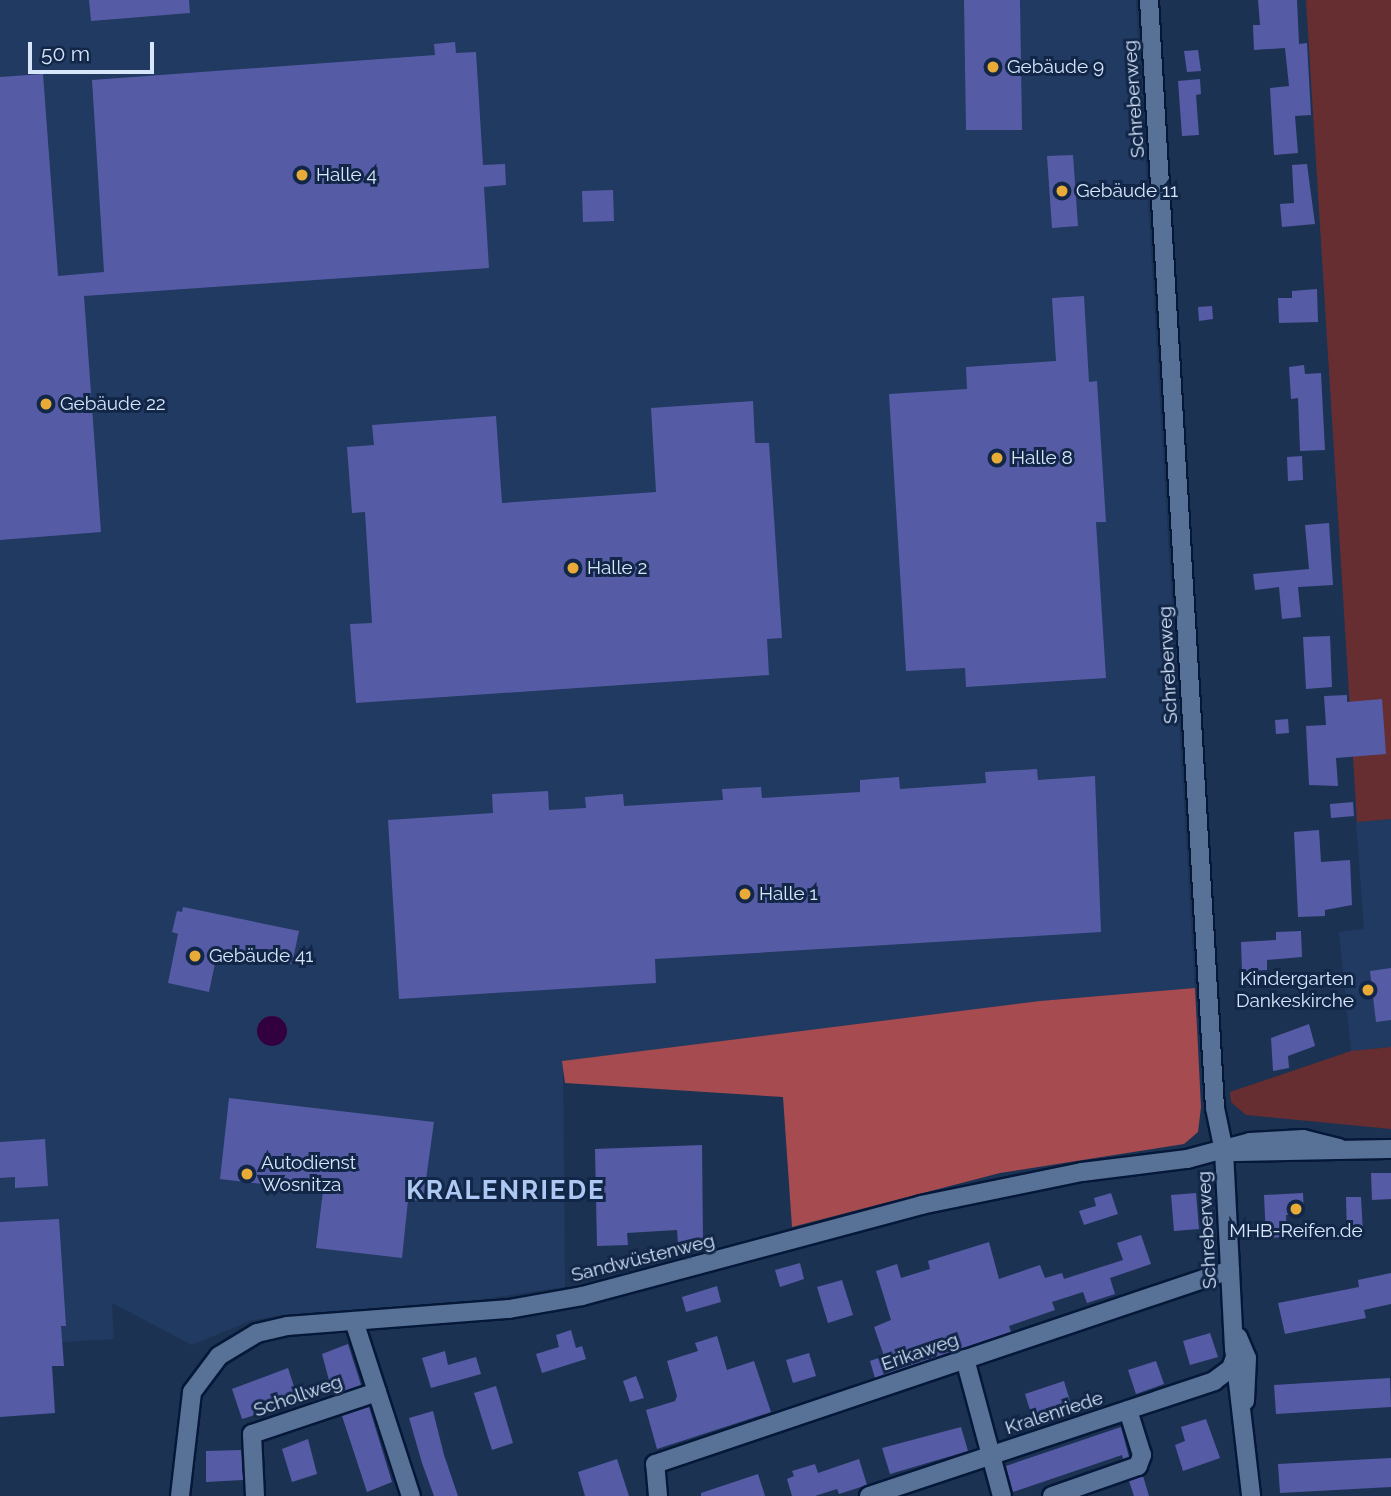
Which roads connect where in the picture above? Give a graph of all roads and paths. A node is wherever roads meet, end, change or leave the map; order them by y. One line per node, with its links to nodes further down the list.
1 (1149, 0): 3 (street, Schreberweg)
2 (1391, 1149): 3 (street, Sandwüstenweg)
3 (1224, 1150): 4 (street, Schreberweg); 5 (street, Sandwüstenweg)
4 (1230, 1270): 6 (street, Schreberweg); 8 (street, Erikaweg)
5 (354, 1321): 9 (street); 13 (street, Sandwüstenweg)
6 (1233, 1328): 7 (street, Schreberweg); 11 (street, Schreberweg)
7 (1235, 1357): 10 (street, Kralenriede); 11 (street, Schreberweg)
8 (965, 1359): 12 (street); 16 (street, Erikaweg)
9 (377, 1392): 14 (street, Schollweg); 15 (street)
10 (1128, 1410): 12 (street, Kralenriede); 19 (street, Kralenriede)
11 (1243, 1415): 20 (street, Schreberweg)
12 (993, 1455): 17 (street, Kralenriede); 18 (street, Kralenriede)
13 (180, 1496)
14 (255, 1496)
15 (411, 1496)
16 (658, 1496)
17 (869, 1496)
18 (1002, 1496)
19 (1052, 1496)
20 (1251, 1496)

